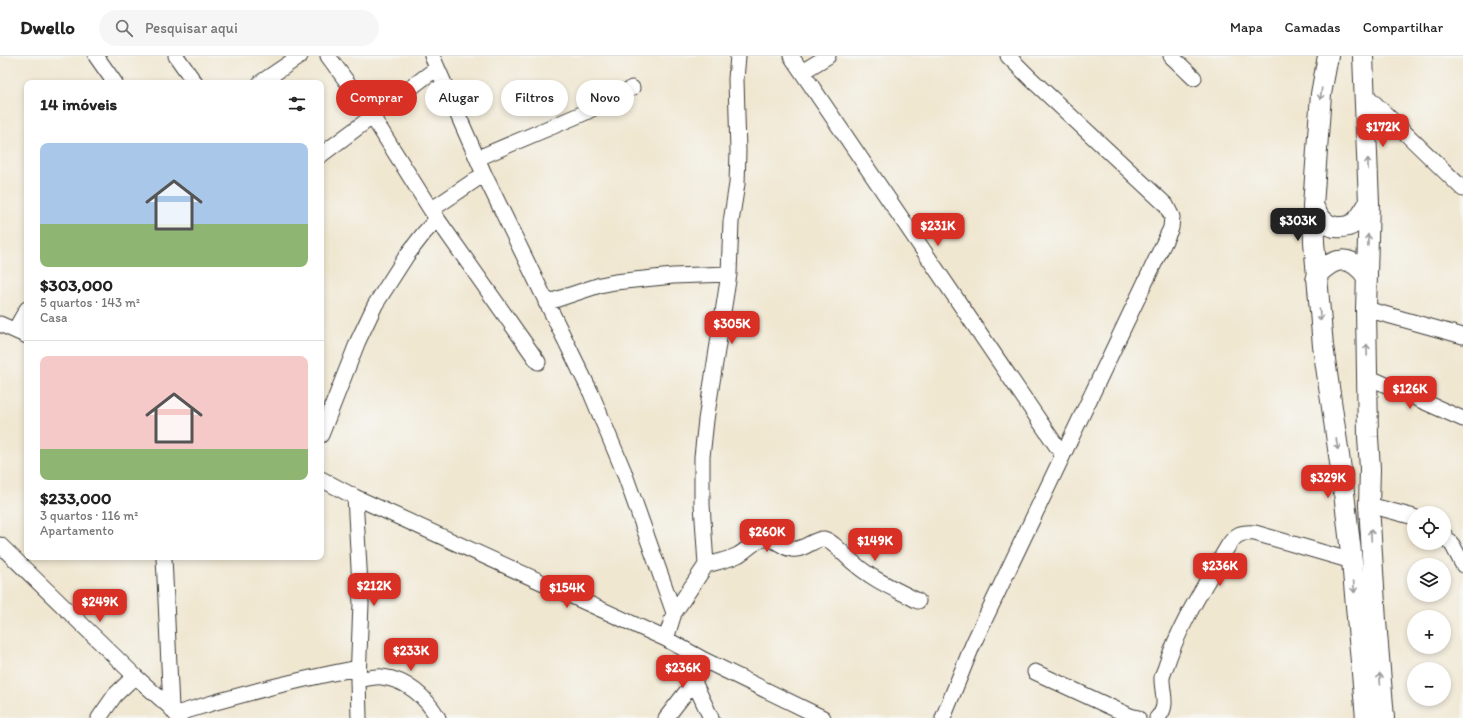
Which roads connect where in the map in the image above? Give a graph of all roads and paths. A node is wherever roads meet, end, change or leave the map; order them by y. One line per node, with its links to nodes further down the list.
1 (96, 56): 15 (street)
2 (176, 56): 16 (street)
3 (300, 56): 17 (street)
4 (328, 56): 18 (street)
5 (738, 56): 30 (street)
6 (791, 56): 13 (street)
7 (828, 56): 13 (street)
8 (1008, 56): 43 (street)
9 (1171, 56): 14 (street)
10 (1328, 56): 28 (main road, one-way to 28)
11 (1363, 56): 20 (main road)
12 (435, 62): 19 (street); 24 (street)
13 (802, 72): 43 (street)
14 (1194, 78)
15 (113, 80)
16 (193, 80)
17 (264, 80)
18 (346, 80)
19 (414, 80)
20 (1365, 94): 26 (street); 27 (main road, one-way to 20)
21 (372, 116): 23 (street); 29 (street)
22 (577, 116): 24 (street)
23 (324, 153)
24 (478, 158): 25 (street)
25 (484, 174): 29 (street); 33 (street)
26 (1463, 189)
27 (1369, 203): 28 (main road); 32 (main road, one-way to 27)
28 (1313, 206): 31 (main road)
29 (434, 214): 39 (street); 42 (street)
30 (729, 274): 33 (street); 52 (street)
31 (1316, 276): 32 (main road); 51 (main road, one-way to 51)
32 (1367, 277): 34 (main road)
33 (546, 303): 55 (street)
34 (1366, 309): 38 (street); 40 (main road, one-way to 34)
35 (24, 321): 37 (street)
36 (0, 324): 37 (street)
37 (21, 333)
38 (1463, 336)
39 (538, 362)
40 (1368, 377): 41 (street); 46 (main road)
41 (1463, 419)
42 (324, 427)
43 (1062, 454): 69 (street)
44 (324, 481): 45 (street)
45 (355, 497): 56 (street); 59 (street)
46 (1370, 505): 47 (street); 73 (main road, one-way to 46)
47 (1407, 515)
48 (1451, 544): 53 (street)
49 (0, 545): 60 (street)
50 (164, 560): 62 (street)
51 (1352, 561): 71 (street); 72 (main road, one-way to 72)
52 (706, 565): 54 (street); 55 (street)
53 (1463, 565)
54 (918, 601)
55 (674, 613): 56 (street)
56 (666, 639): 57 (street)
57 (704, 660): 61 (street); 68 (street)
58 (1035, 672): 70 (street)
59 (358, 674): 62 (street); 64 (street); 65 (street)
60 (135, 676): 62 (street); 63 (street)
61 (694, 682): 66 (street); 67 (street)
62 (175, 713)
63 (100, 718)
64 (359, 718)
65 (438, 718)
66 (666, 718)
67 (711, 718)
68 (823, 718)
69 (943, 718)
70 (1138, 718)
71 (1158, 718)
72 (1366, 718)
73 (1384, 718)

